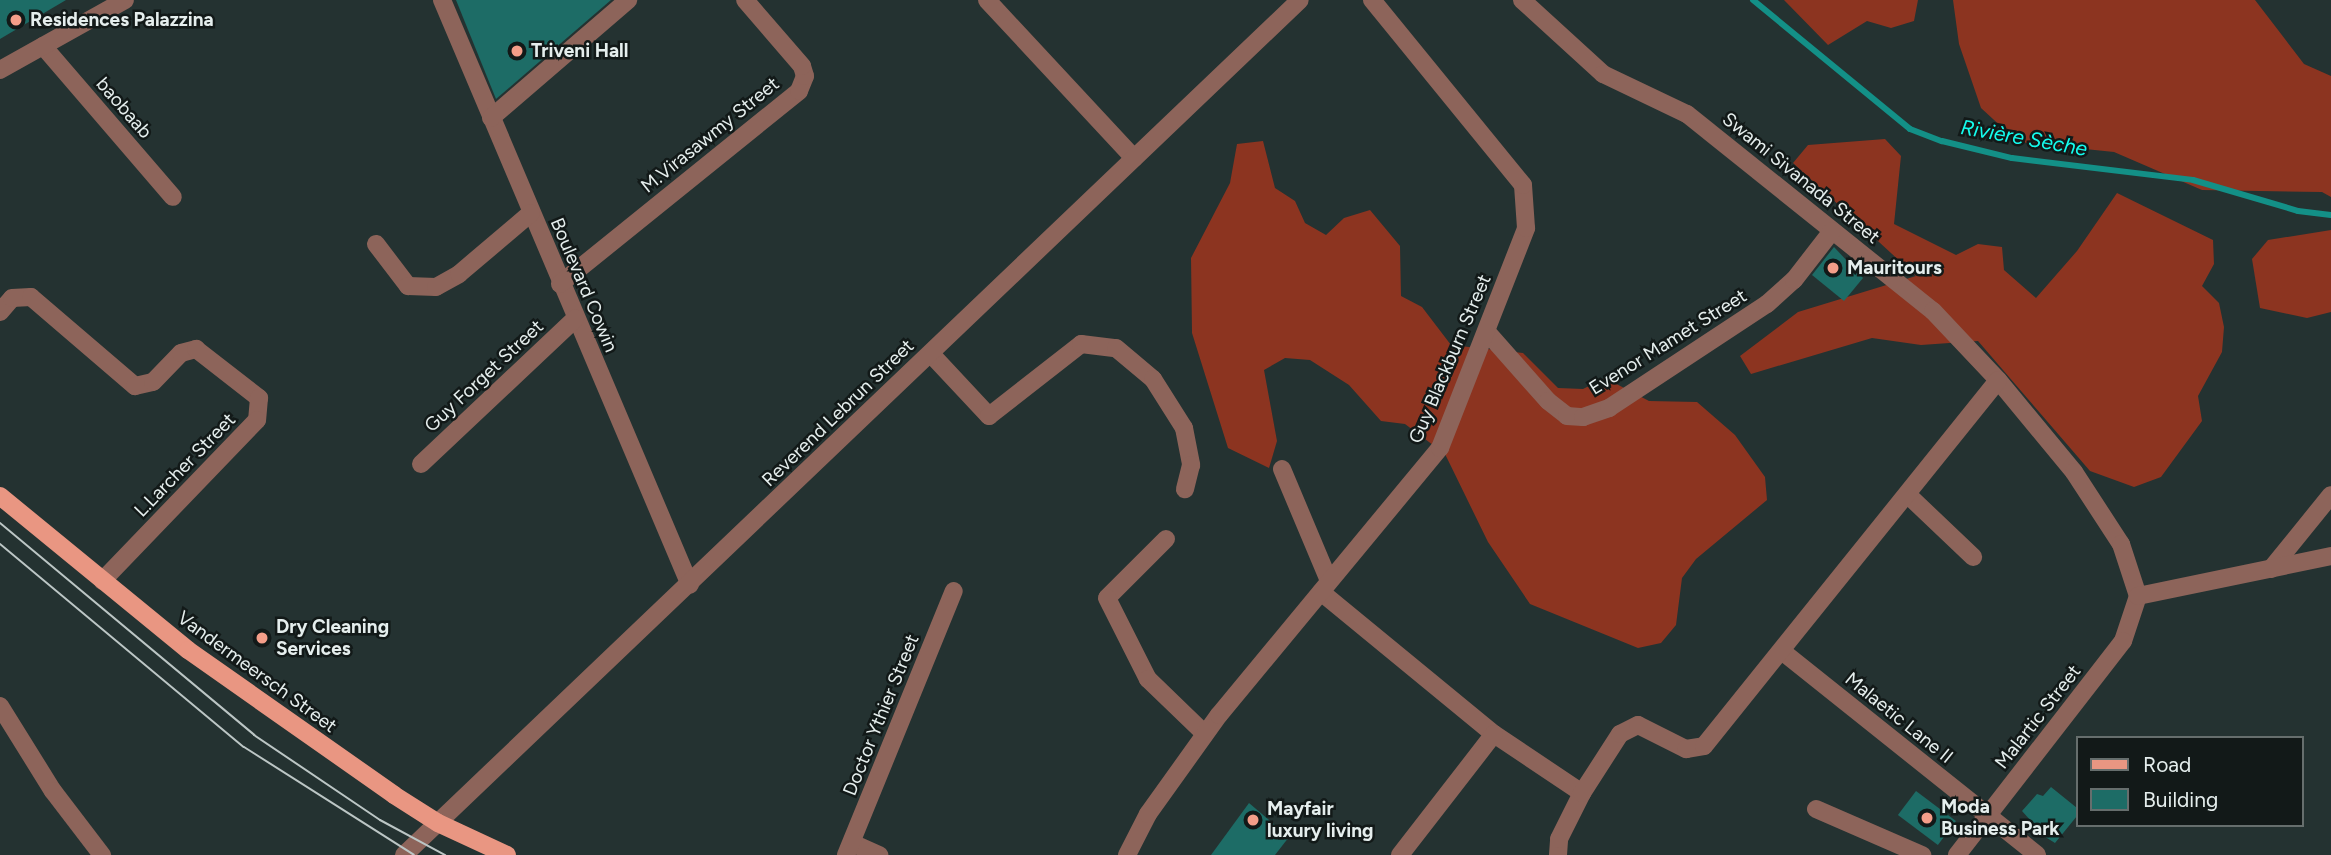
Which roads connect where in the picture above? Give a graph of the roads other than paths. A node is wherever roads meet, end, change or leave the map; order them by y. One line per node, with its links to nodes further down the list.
1 (125, 0): 9 (street)
2 (442, 0): 11 (street, Boulevard Cowin)
3 (628, 0): 11 (street)
4 (745, 0): 17 (street, M.Virasawmy Street)
5 (986, 0): 12 (street)
6 (1300, 0): 12 (street, Reverend Lebrun Street)
7 (1373, 0): 20 (street, Guy Blackburn Street)
8 (1522, 0): 15 (street, Swami Sivanada Street)
9 (43, 46): 10 (street); 13 (street, baobaab)
10 (0, 70)
11 (491, 118): 14 (street, Boulevard Cowin)
12 (1134, 158): 21 (street, Reverend Lebrun Street)
13 (173, 197)
14 (531, 213): 16 (street); 17 (street, Boulevard Cowin)
15 (1832, 231): 20 (street, Evenor Mamet Street); 22 (street, Swami Sivanada Street)
16 (376, 244)
17 (560, 284): 19 (street, Boulevard Cowin)
18 (0, 312): 33 (street, L.Larcher Street)
19 (575, 319): 23 (street, Guy Forget Street); 34 (street, Boulevard Cowin)
20 (1487, 332): 35 (street, Guy Blackburn Street)
21 (931, 354): 25 (street); 34 (street, Reverend Lebrun Street)
22 (1998, 380): 26 (street); 37 (street, Swami Sivanada Street)
23 (421, 464)
24 (1282, 469): 35 (street)
25 (1185, 489)
26 (1908, 495): 31 (street); 38 (street)
27 (2331, 495): 32 (street)
28 (0, 496): 33 (main road, Vandermeersch Street)
29 (1166, 539): 40 (street)
30 (2331, 556): 32 (street)
31 (1973, 557)
32 (2271, 569): 37 (street)
33 (102, 581): 45 (main road, Vandermeersch Street)
34 (690, 585): 45 (street, Reverend Lebrun Street)
35 (1325, 586): 40 (street, Guy Blackburn Street); 41 (street)
36 (954, 591): 46 (street, Doctor Ythier Street)
37 (2138, 596): 44 (street, Malartic Street)
38 (1783, 652): 42 (street); 44 (street, Malaetic Lane II)
39 (0, 706): 47 (street)
40 (1205, 734): 51 (street, Guy Blackburn Street)
41 (1494, 734): 42 (street); 52 (street)
42 (1582, 793): 53 (street)
43 (1816, 808): 54 (street)
44 (1988, 817): 55 (street, Malartic Street); 56 (street, Malaetic Lane II)
45 (438, 823): 48 (street, Reverend Lebrun Street); 49 (main road, Vandermeersch Street)
46 (849, 849): 50 (street)
47 (102, 855)
48 (404, 855)
49 (507, 855)
50 (879, 855)
51 (1127, 855)
52 (1400, 855)
53 (1558, 855)
54 (1922, 855)
55 (1957, 855)
56 (2037, 855)

